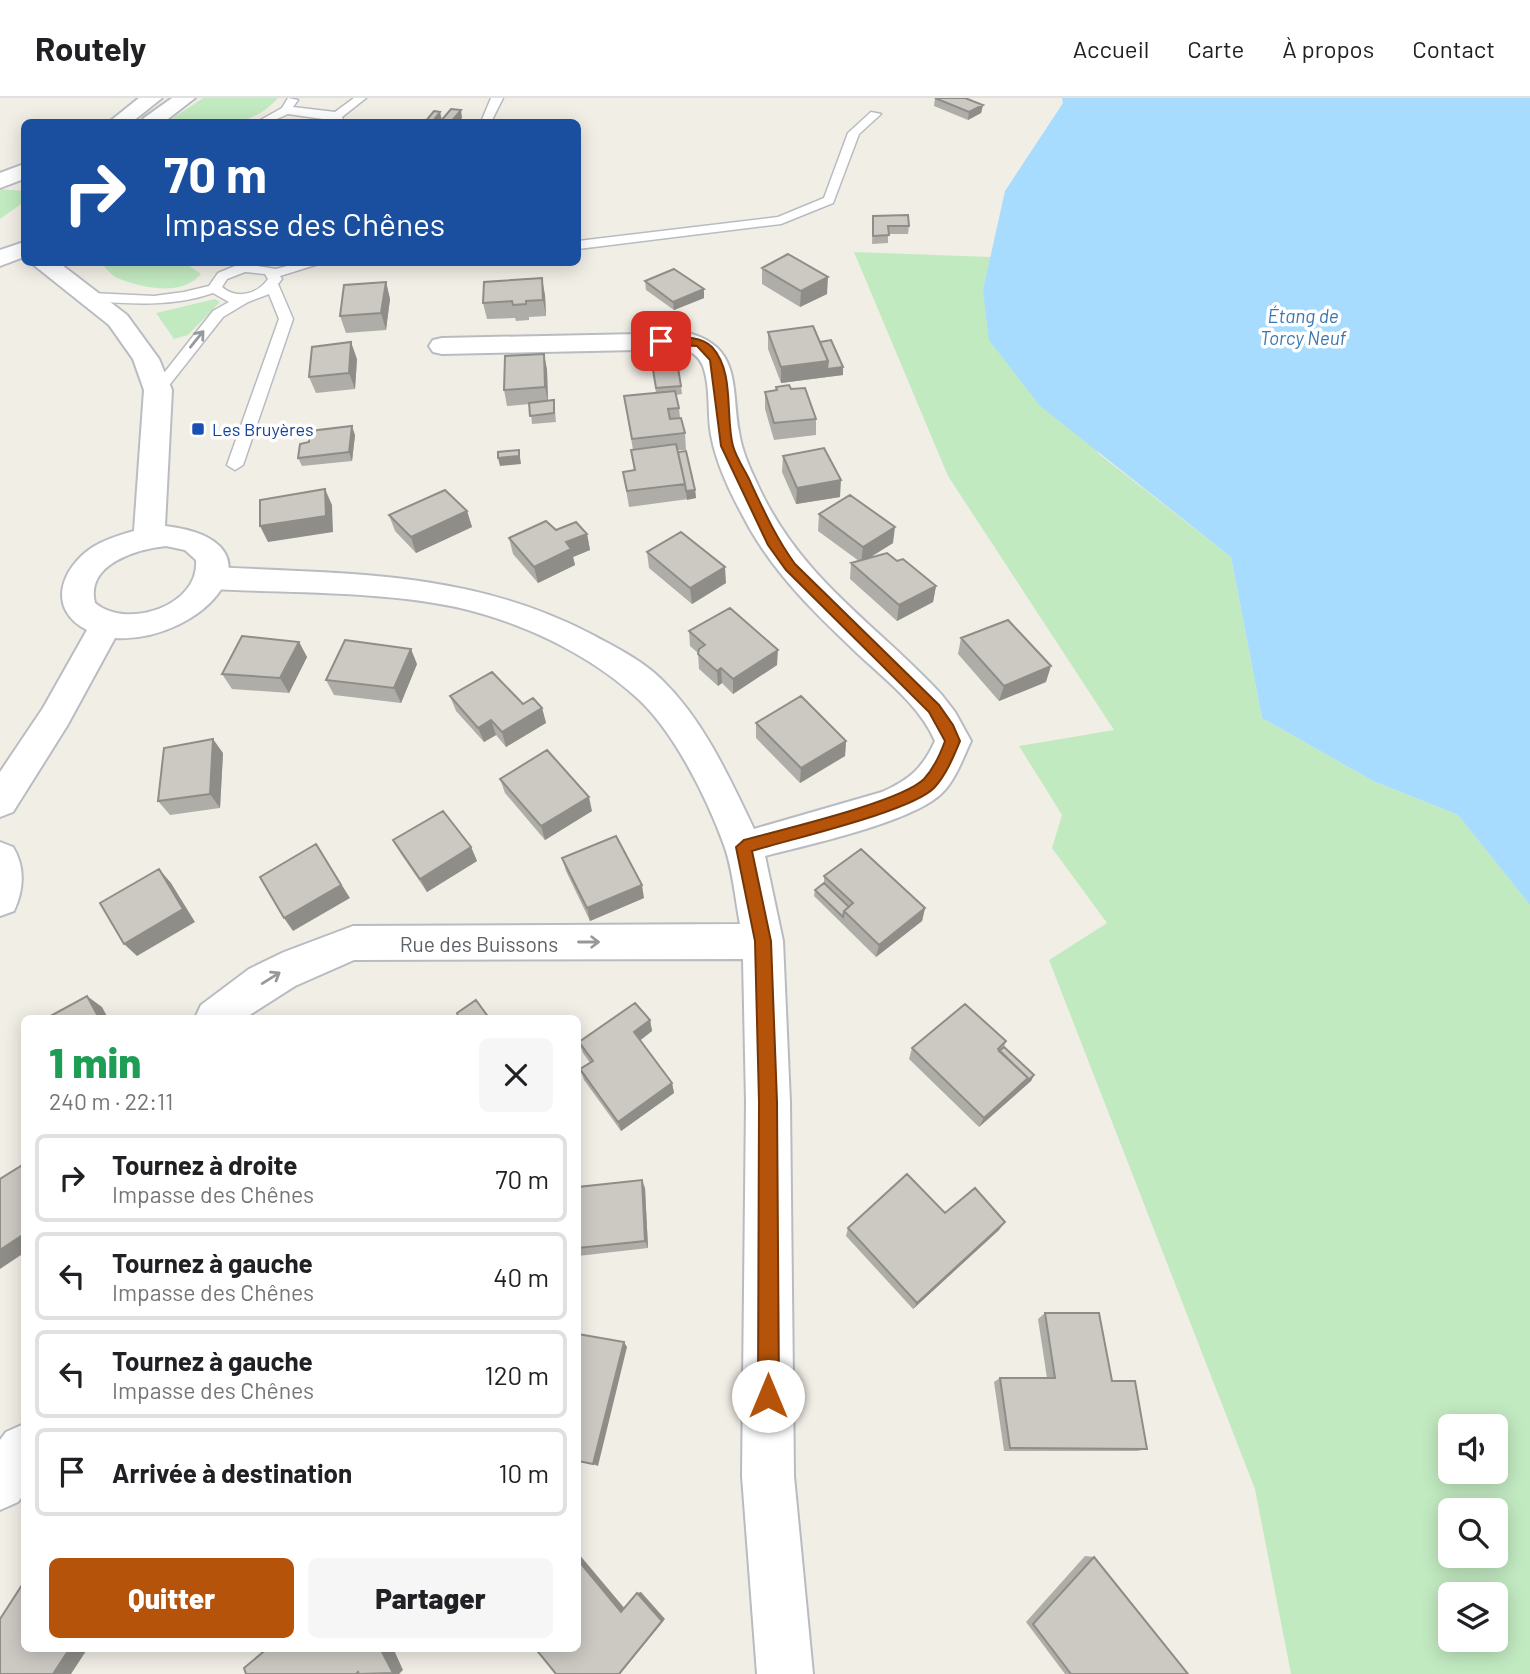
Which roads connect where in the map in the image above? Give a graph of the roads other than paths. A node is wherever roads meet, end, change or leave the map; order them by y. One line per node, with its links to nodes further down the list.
1 (152, 98): 8 (street)
2 (185, 98): 9 (street)
3 (293, 98): 6 (lane)
4 (360, 98): 11 (lane)
5 (497, 98): 12 (lane)
6 (286, 110): 10 (lane); 11 (lane)
7 (875, 114): 16 (lane)
8 (123, 119)
9 (155, 119)
10 (268, 119)
11 (337, 119)
12 (487, 119)
13 (21, 172): 14 (street)
14 (0, 181): 15 (street)
15 (21, 183)
16 (581, 245)
17 (21, 251): 18 (street)
18 (0, 259)
19 (48, 266): 25 (street)
20 (227, 266): 22 (lane)
21 (300, 266): 23 (lane)
22 (235, 270): 23 (lane); 24 (lane)
23 (269, 273): 26 (lane); 29 (lane)
24 (215, 288): 25 (lane); 26 (lane)
25 (91, 297): 28 (street)
26 (245, 298): 28 (lane, one-way to 26)
27 (442, 346): 34 (street)
28 (158, 390): 30 (street)
29 (235, 464)
30 (149, 537): 31 (street); 32 (street)
31 (212, 578): 32 (street); 34 (street)
32 (106, 625): 33 (street)
33 (0, 802)
34 (744, 847): 37 (street)
35 (0, 858): 36 (street)
36 (0, 899)
37 (763, 941): 38 (street, Rue des Buissons, one-way to 37); 41 (street)
38 (219, 1015)
39 (21, 1454): 40 (street)
40 (0, 1484)
41 (785, 1674)

